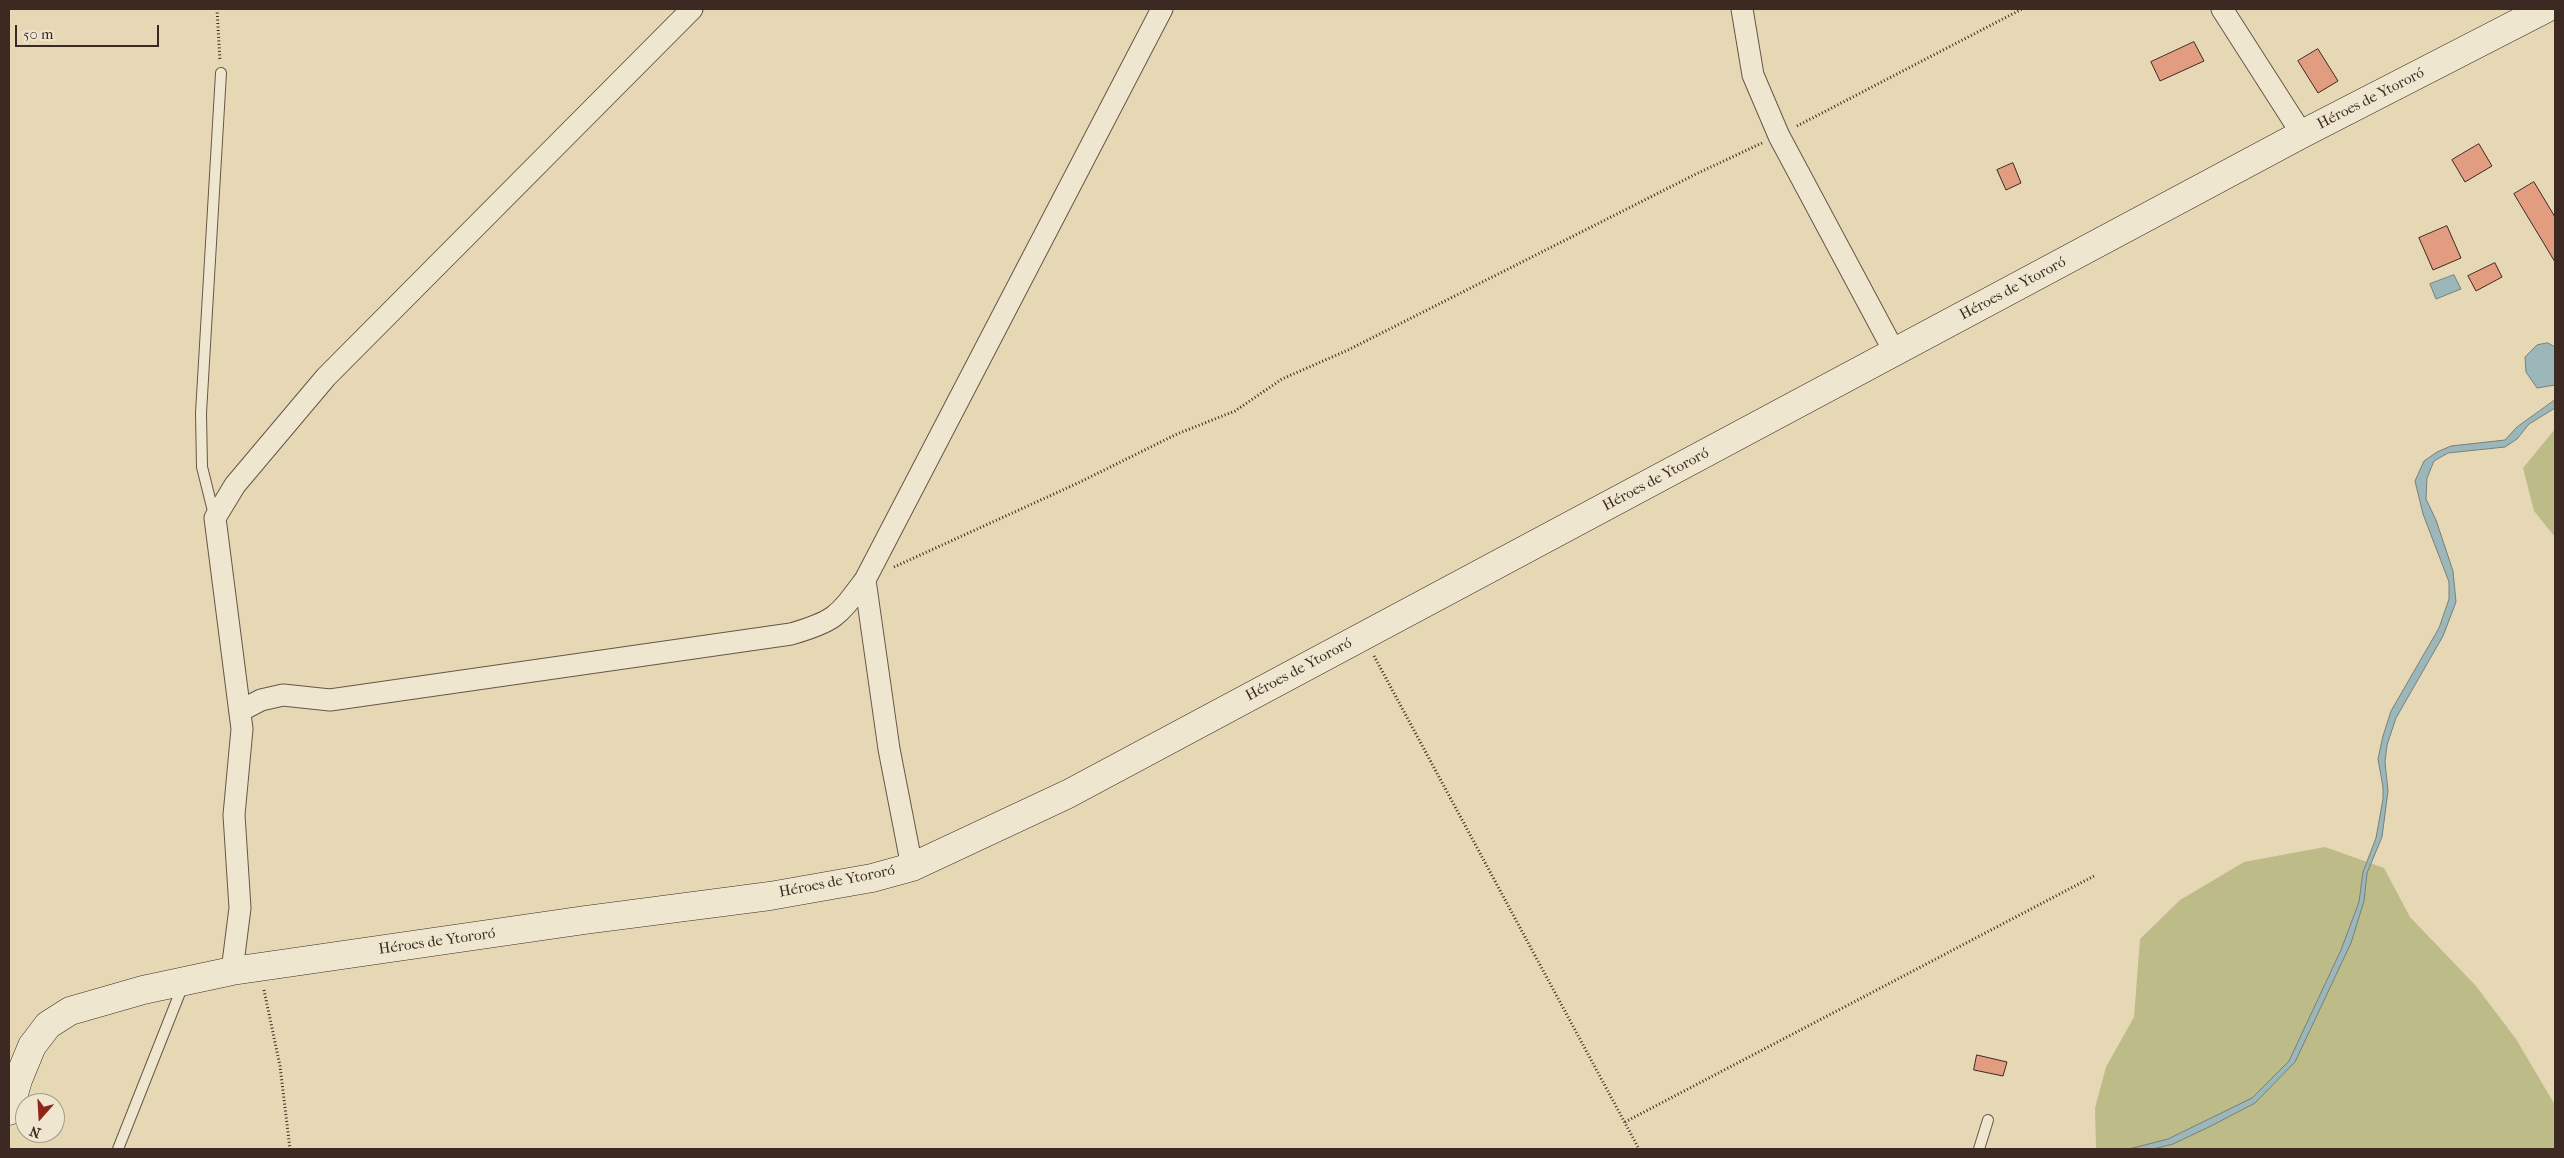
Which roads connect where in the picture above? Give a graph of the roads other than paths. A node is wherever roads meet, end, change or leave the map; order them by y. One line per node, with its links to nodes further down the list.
1 (692, 9): 9 (street)
2 (1162, 9): 10 (street)
3 (1742, 9): 8 (street)
4 (2222, 9): 7 (street)
5 (2545, 9): 7 (main road, Héroes de Ytororó)
6 (221, 73): 9 (lane)
7 (2302, 134): 8 (main road, Héroes de Ytororó)
8 (1895, 352): 12 (main road, Héroes de Ytororó)
9 (215, 518): 11 (street)
10 (865, 580): 11 (street); 12 (street)
11 (240, 711): 13 (street)
12 (912, 866): 13 (main road, Héroes de Ytororó)
13 (232, 971): 14 (main road, Héroes de Ytororó)
14 (185, 981): 15 (main road, Héroes de Ytororó); 17 (lane)
15 (9, 1111)
16 (1988, 1120): 18 (lane)
17 (118, 1149)
18 (1979, 1149)

